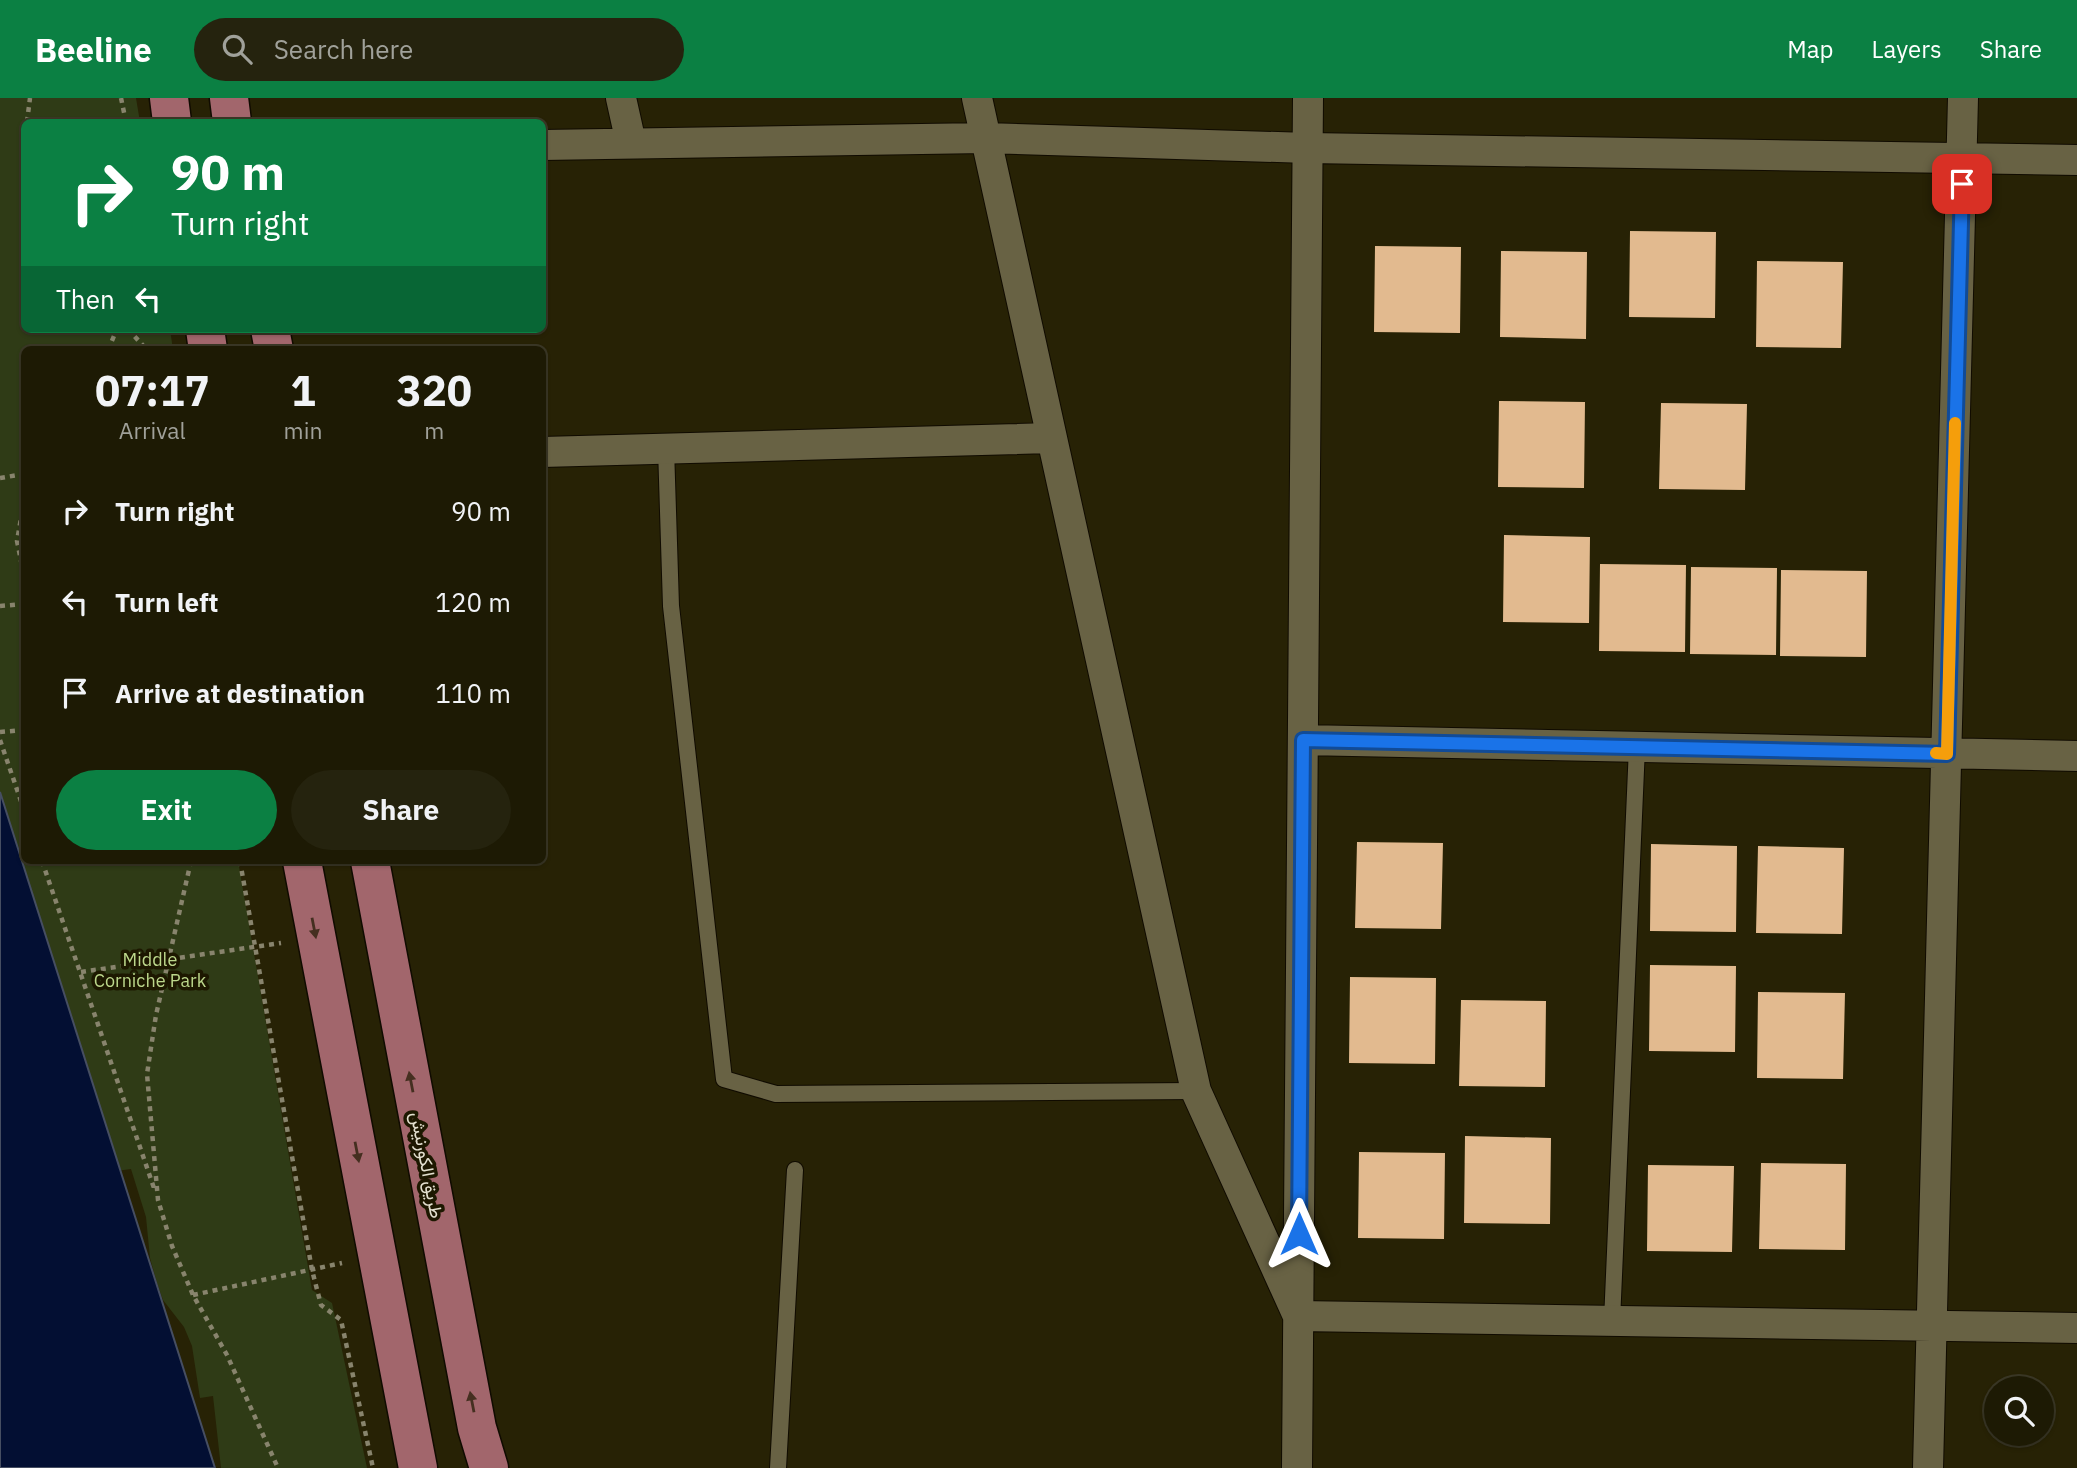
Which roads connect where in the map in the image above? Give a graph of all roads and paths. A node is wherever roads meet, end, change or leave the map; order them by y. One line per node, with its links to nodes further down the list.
1 (30, 98): 9 (path)
2 (121, 98): 10 (path)
3 (169, 98): 11 (main road)
4 (229, 98): 12 (main road)
5 (621, 98): 14 (street)
6 (977, 98): 13 (street)
7 (1308, 98): 16 (street)
8 (1963, 98): 17 (street)
9 (27, 119)
10 (125, 119)
11 (172, 119)
12 (232, 119)
13 (985, 138): 14 (street); 16 (street); 21 (street)
14 (631, 143): 15 (street)
15 (546, 145)
16 (1308, 148): 17 (street); 33 (street)
17 (1962, 157): 18 (street); 35 (street)
18 (2077, 160)
19 (132, 333): 20 (path)
20 (143, 346)
21 (1051, 438): 22 (street); 47 (street)
22 (666, 448): 23 (street); 47 (lane)
23 (546, 452)
24 (21, 474): 25 (path)
25 (0, 478)
26 (21, 518): 27 (path)
27 (21, 561)
28 (21, 604): 29 (path)
29 (0, 606)
30 (21, 730): 31 (path)
31 (0, 732)
32 (0, 740): 37 (path)
33 (1303, 740): 34 (street); 53 (street)
34 (1637, 747): 35 (street); 54 (lane)
35 (1947, 754): 36 (street); 55 (street)
36 (2077, 756)
37 (21, 801)
38 (43, 864): 46 (path)
39 (190, 864): 45 (path)
40 (241, 864): 44 (path)
41 (303, 864): 43 (main road, one-way to 43)
42 (371, 864): 60 (main road, طريق الكورنيش, one-way to 42)
43 (316, 937): 44 (path); 50 (main road, one-way to 50)
44 (255, 947): 45 (path); 51 (path)
45 (168, 960): 46 (path); 49 (path)
46 (81, 972): 49 (path)
47 (1196, 1091): 53 (street)
48 (795, 1170): 61 (lane)
49 (158, 1199): 52 (path)
50 (376, 1256): 51 (path); 59 (main road)
51 (312, 1270): 52 (path); 58 (path)
52 (192, 1295): 57 (path)
53 (1298, 1316): 54 (street); 62 (street)
54 (1612, 1321): 55 (street)
55 (1932, 1326): 56 (street); 63 (street)
56 (2077, 1328)
57 (278, 1468)
58 (373, 1468)
59 (418, 1468)
60 (489, 1468)
61 (778, 1468)
62 (1297, 1468)
63 (1928, 1468)

